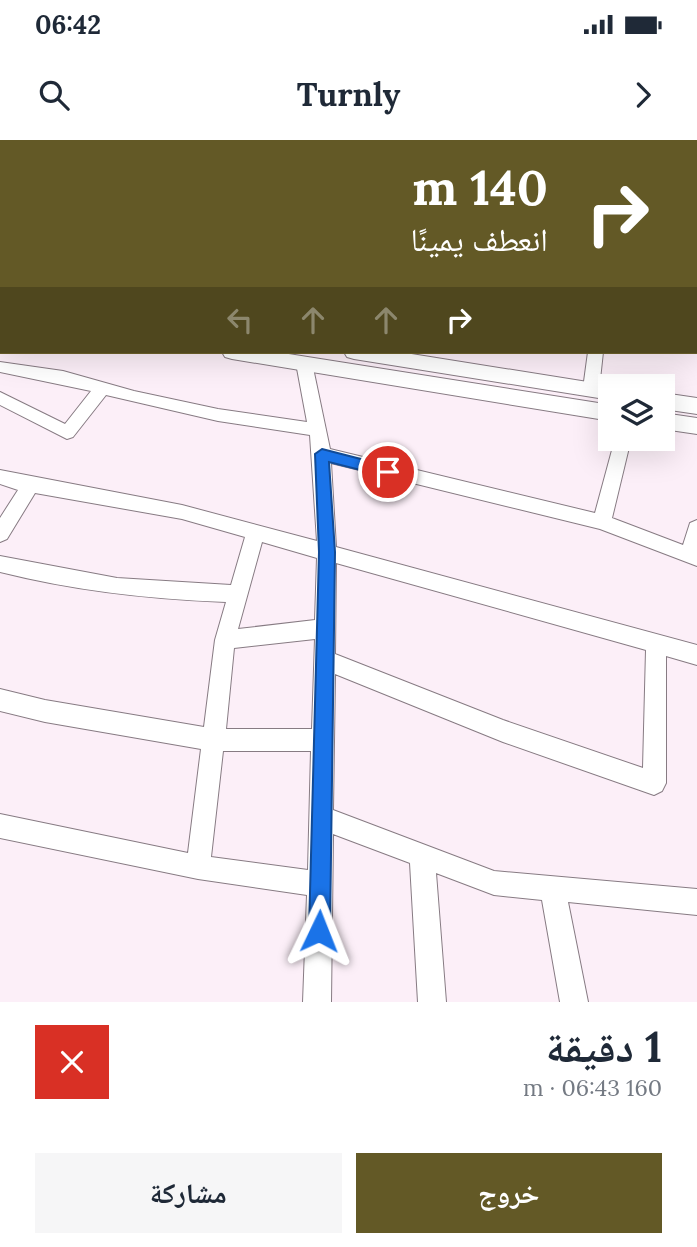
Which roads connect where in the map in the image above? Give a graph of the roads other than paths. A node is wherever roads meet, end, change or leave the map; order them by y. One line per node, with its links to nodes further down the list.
1 (245, 354): 4 (main road)
2 (367, 354): 8 (main road)
3 (592, 354): 6 (street)
4 (304, 363): 12 (main road); 15 (street)
5 (0, 367): 7 (street)
6 (598, 379)
7 (102, 388): 9 (street); 15 (street)
8 (598, 391)
9 (0, 398)
10 (675, 403): 11 (main road)
11 (697, 406)
12 (598, 410)
13 (675, 423): 14 (main road)
14 (697, 426)
15 (317, 430): 17 (street)
16 (620, 451): 20 (street)
17 (322, 454): 20 (street); 24 (street)
18 (0, 477): 19 (street)
19 (31, 485): 22 (street); 23 (street)
20 (602, 522): 25 (street)
21 (697, 528): 25 (street)
22 (256, 532): 24 (street); 27 (street)
23 (0, 534)
24 (327, 552): 28 (street); 30 (street)
25 (694, 557)
26 (0, 564): 27 (street)
27 (236, 594): 29 (street)
28 (326, 628): 29 (street); 32 (street)
29 (225, 640): 34 (street)
30 (656, 644): 31 (street); 32 (street)
31 (697, 655)
32 (325, 660): 35 (street)
33 (0, 700): 34 (street)
34 (213, 740): 35 (street); 39 (street)
35 (324, 740): 36 (street)
36 (323, 818): 38 (street); 40 (street)
37 (0, 826): 39 (street)
38 (422, 856): 41 (street); 44 (street)
39 (198, 867): 40 (street)
40 (321, 884): 43 (street)
41 (553, 890): 42 (street); 45 (street)
42 (697, 902)
43 (317, 1002)
44 (432, 1002)
45 (574, 1002)

